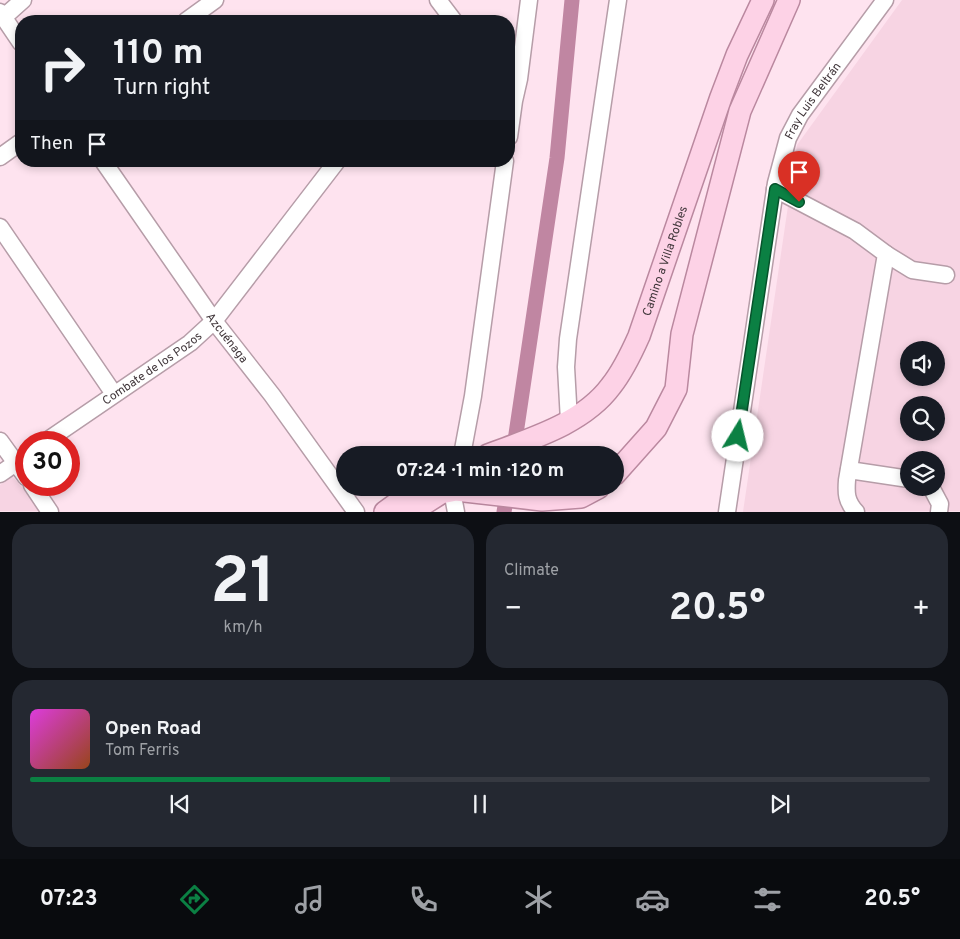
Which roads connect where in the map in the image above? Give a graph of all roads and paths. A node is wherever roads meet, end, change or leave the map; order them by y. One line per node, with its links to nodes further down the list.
1 (23, 0): 9 (street)
2 (215, 0): 10 (street)
3 (438, 0): 11 (street)
4 (529, 0): 13 (street)
5 (618, 0): 25 (street)
6 (763, 0): 25 (main road, Camino a Villa Robles)
7 (789, 0): 32 (main road)
8 (885, 0): 19 (street, Fray Luis Beltrán)
9 (2, 15): 12 (street)
10 (194, 15)
11 (446, 15)
12 (15, 34)
13 (515, 88)
14 (15, 147): 15 (street)
15 (0, 158)
16 (107, 167): 23 (street, Azcuénaga)
17 (332, 167): 23 (street, Combate de los Pozos)
18 (505, 167): 28 (street)
19 (775, 189): 21 (street); 48 (street, Fray Luis Beltrán)
20 (0, 227): 24 (street)
21 (886, 254): 22 (street); 33 (street)
22 (946, 275)
23 (214, 321): 24 (street, Combate de los Pozos); 44 (street, Azcuénaga)
24 (114, 394): 26 (street, Combate de los Pozos)
25 (569, 421): 29 (main road, Camino a Villa Robles)
26 (61, 431)
27 (0, 441): 30 (street)
28 (464, 446)
29 (511, 446)
30 (15, 455)
31 (15, 464): 34 (street)
32 (624, 464)
33 (849, 470): 35 (street); 49 (street)
34 (0, 474)
35 (900, 478)
36 (39, 496): 43 (street)
37 (407, 496): 45 (main road)
38 (436, 496): 46 (main road)
39 (457, 496): 47 (street)
40 (508, 496): 41 (main road)
41 (584, 496)
42 (936, 496): 50 (street)
43 (50, 512)
44 (356, 512)
45 (385, 512)
46 (412, 512)
47 (456, 512)
48 (727, 512)
49 (856, 512)
50 (939, 512)

